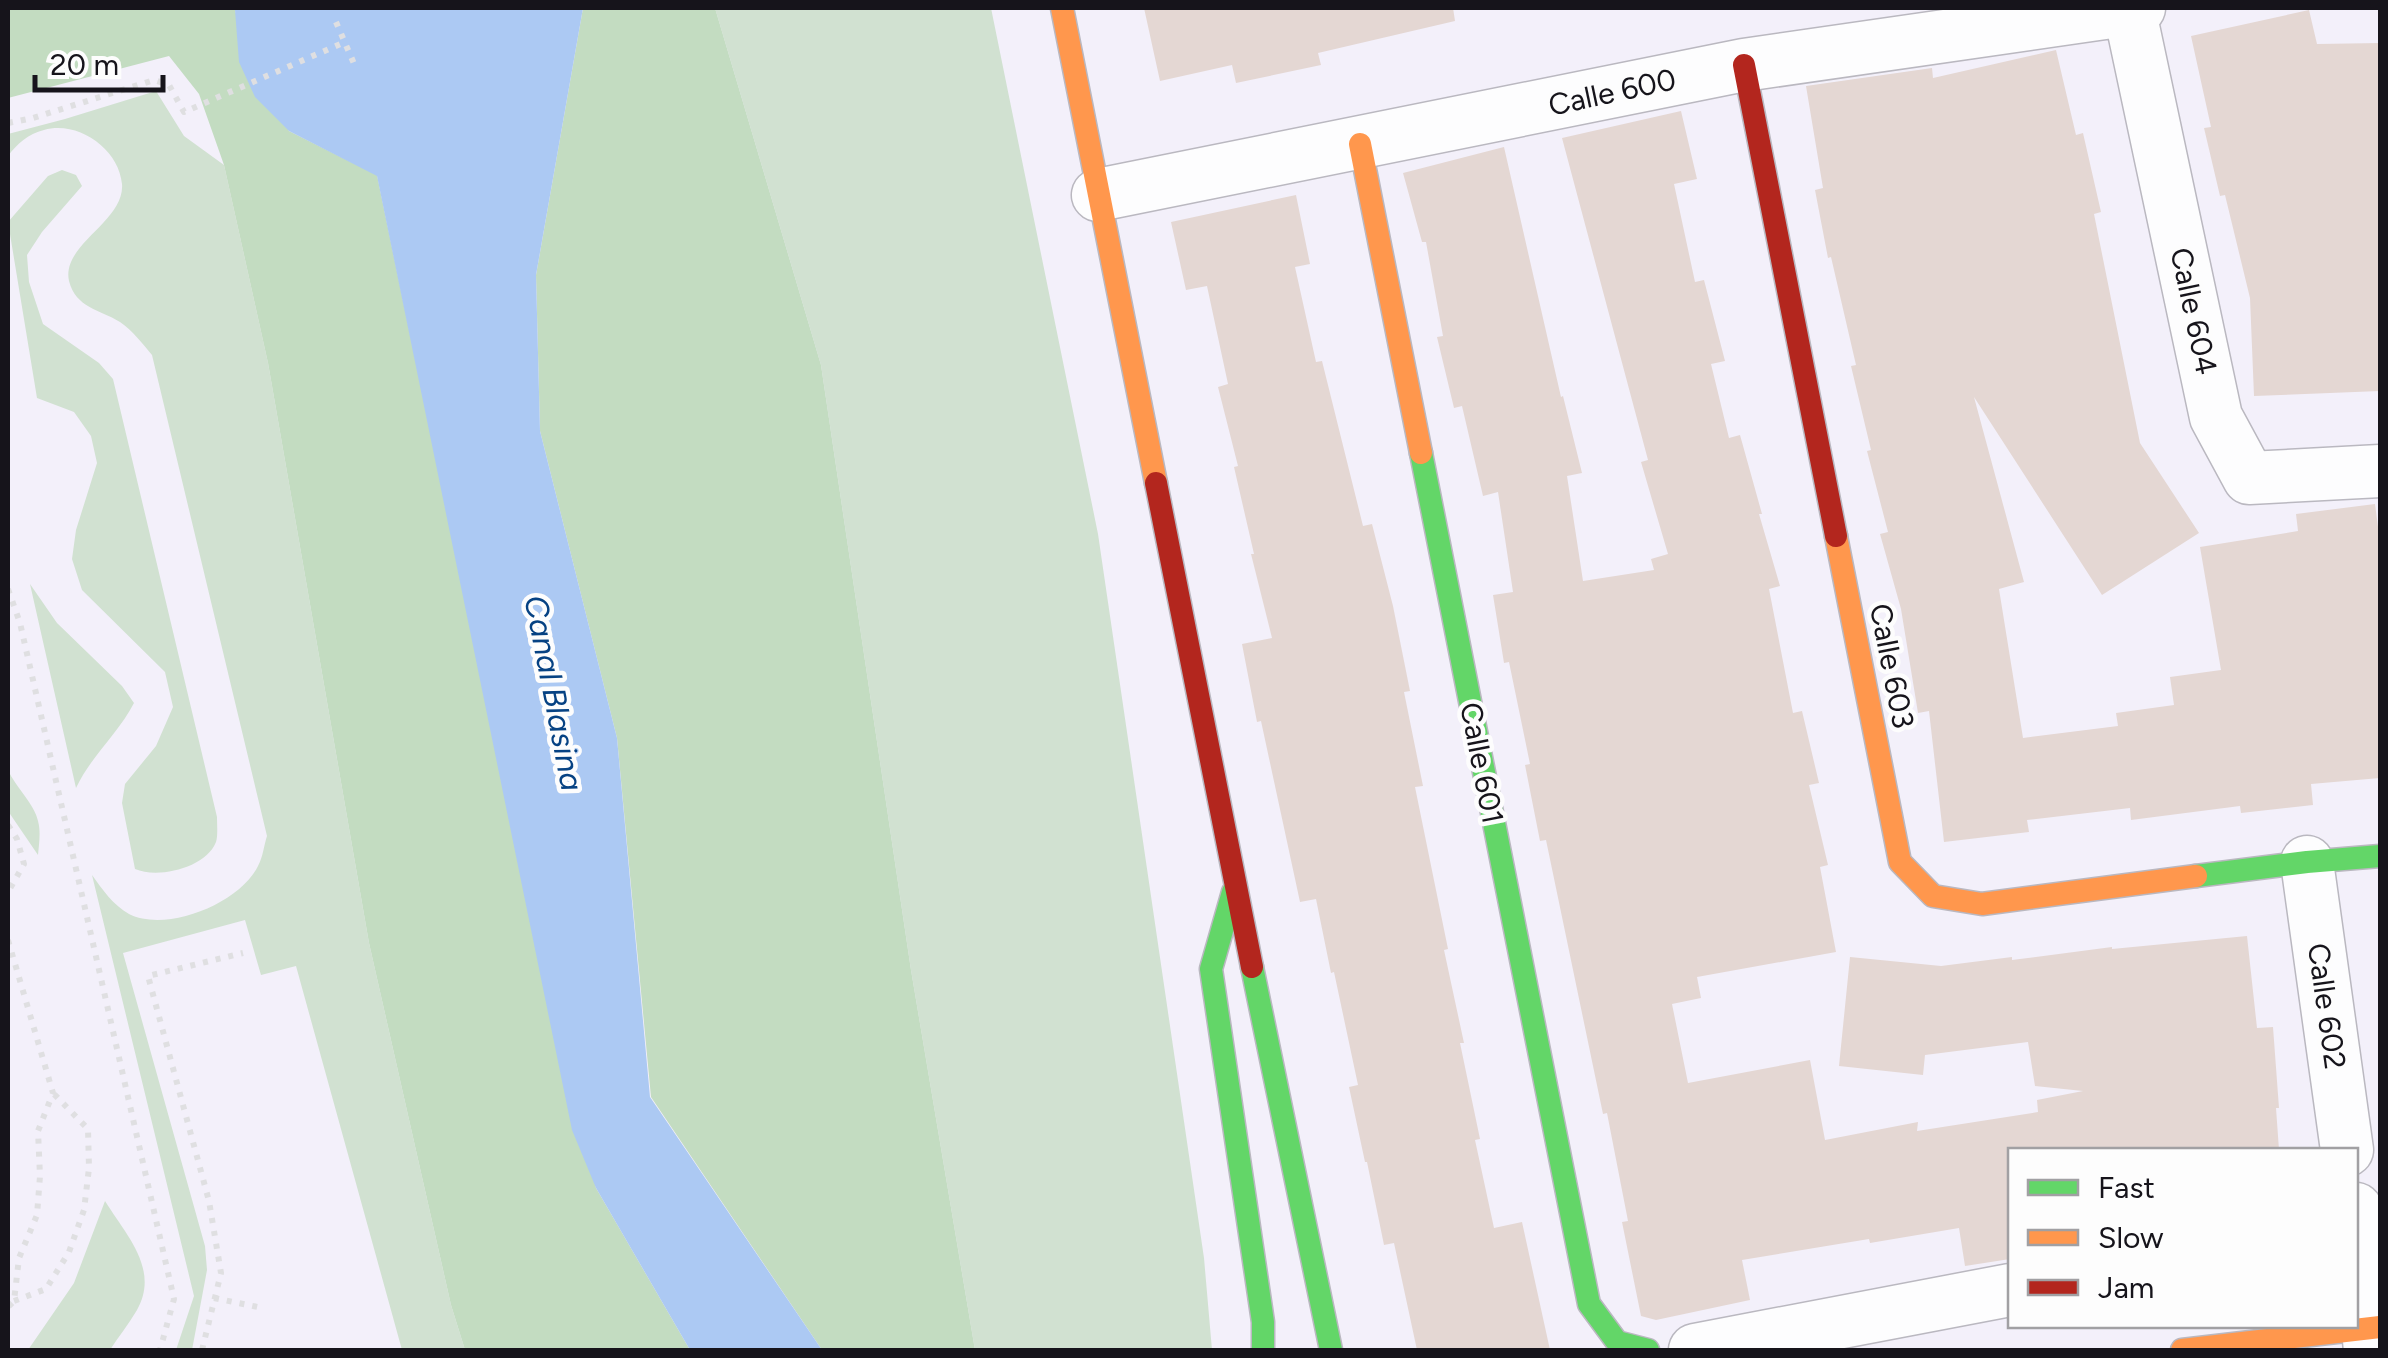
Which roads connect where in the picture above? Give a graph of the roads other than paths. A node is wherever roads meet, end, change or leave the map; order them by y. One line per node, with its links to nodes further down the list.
1 (1062, 8): 6 (street)
2 (2129, 8): 3 (street, Calle 600); 4 (street, Calle 600); 7 (street, Calle 604)
3 (2140, 8)
4 (1744, 65): 5 (street, Calle 600); 9 (street, Calle 603)
5 (1360, 144): 6 (street, Calle 600); 17 (street, Calle 601)
6 (1098, 195): 10 (street)
7 (2380, 471)
8 (2380, 856): 9 (street)
9 (2306, 862): 11 (street, Calle 602)
10 (1235, 884): 15 (street); 16 (street)
11 (2347, 1148)
12 (2363, 1234): 14 (street)
13 (2008, 1290): 18 (street)
14 (2373, 1335): 19 (street)
15 (1263, 1350)
16 (1331, 1350)
17 (1648, 1350)
18 (1695, 1350)
19 (2182, 1350)

